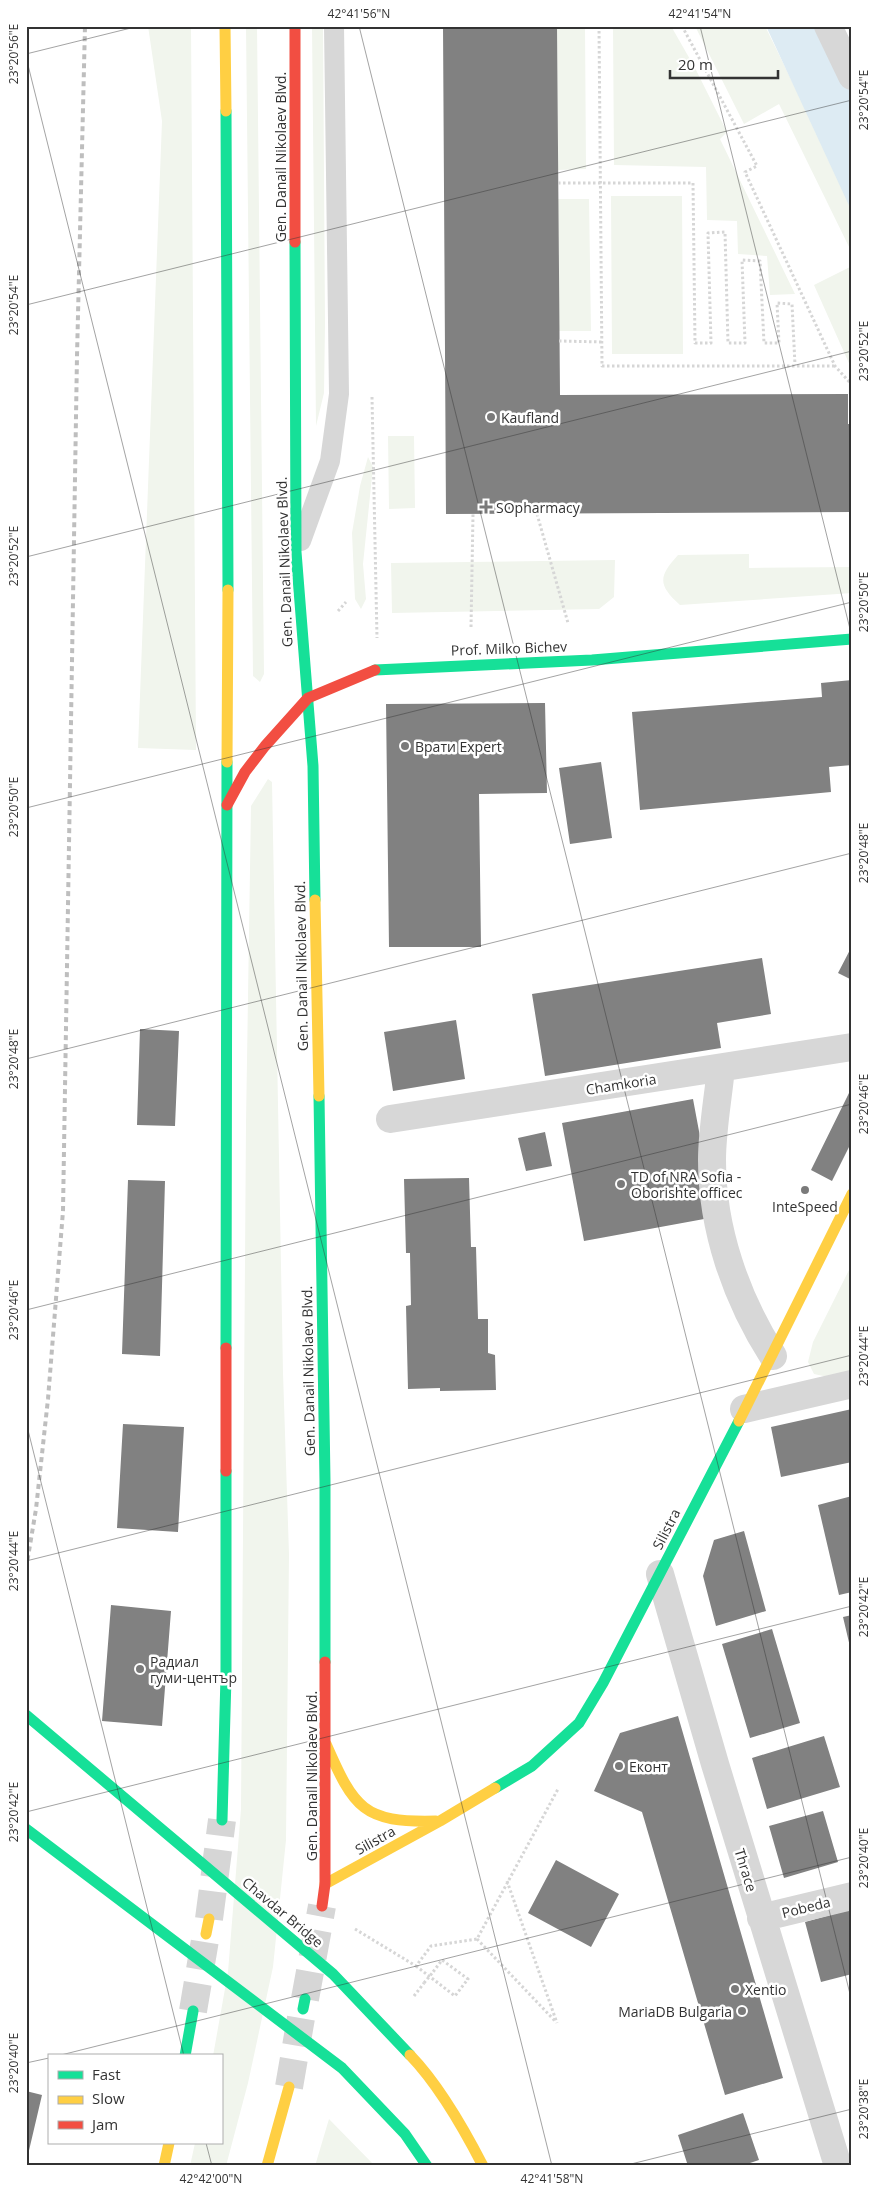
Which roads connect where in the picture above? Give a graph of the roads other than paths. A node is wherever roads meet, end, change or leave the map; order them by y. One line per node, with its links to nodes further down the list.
1 (225, 26): 9 (main road)
2 (295, 26): 6 (main road, Gen. Danail Nikolaev Blvd.)
3 (334, 26): 6 (lane)
4 (828, 26): 5 (street)
5 (852, 76)
6 (296, 552): 8 (main road, Gen. Danail Nikolaev Blvd.)
7 (852, 639): 8 (main road, Prof. Milko Bichev)
8 (308, 698): 9 (main road, Prof. Milko Bichev); 19 (main road, Gen. Danail Nikolaev Blvd.)
9 (227, 805): 20 (main road)
10 (852, 1048): 11 (street, Chamkoria)
11 (721, 1068): 12 (street, Chamkoria); 14 (street)
12 (390, 1119)
13 (852, 1194): 14 (main road, Silistra)
14 (773, 1356): 16 (main road, Silistra)
15 (852, 1384): 16 (street)
16 (744, 1409): 17 (main road, Silistra)
17 (660, 1574): 21 (main road, Silistra); 27 (street, Thrace)
18 (26, 1715): 36 (main road, Chavdar Bridge, bridge)
19 (326, 1744): 21 (main road, Silistra); 23 (main road, Gen. Danail Nikolaev Blvd.)
20 (222, 1820)
21 (440, 1821): 23 (main road, Silistra)
22 (26, 1829): 35 (main road, bridge)
23 (325, 1884): 25 (main road, Gen. Danail Nikolaev Blvd.)
24 (852, 1896): 27 (street, Pobeda)
25 (322, 1906)
26 (209, 1918): 28 (main road)
27 (761, 1918): 37 (street, Thrace)
28 (206, 1934)
29 (193, 2011): 30 (main road)
30 (185, 2054)
31 (289, 2087): 34 (main road)
32 (169, 2144): 33 (main road)
33 (164, 2166)
34 (267, 2166)
35 (427, 2166)
36 (483, 2166)
37 (838, 2166)

